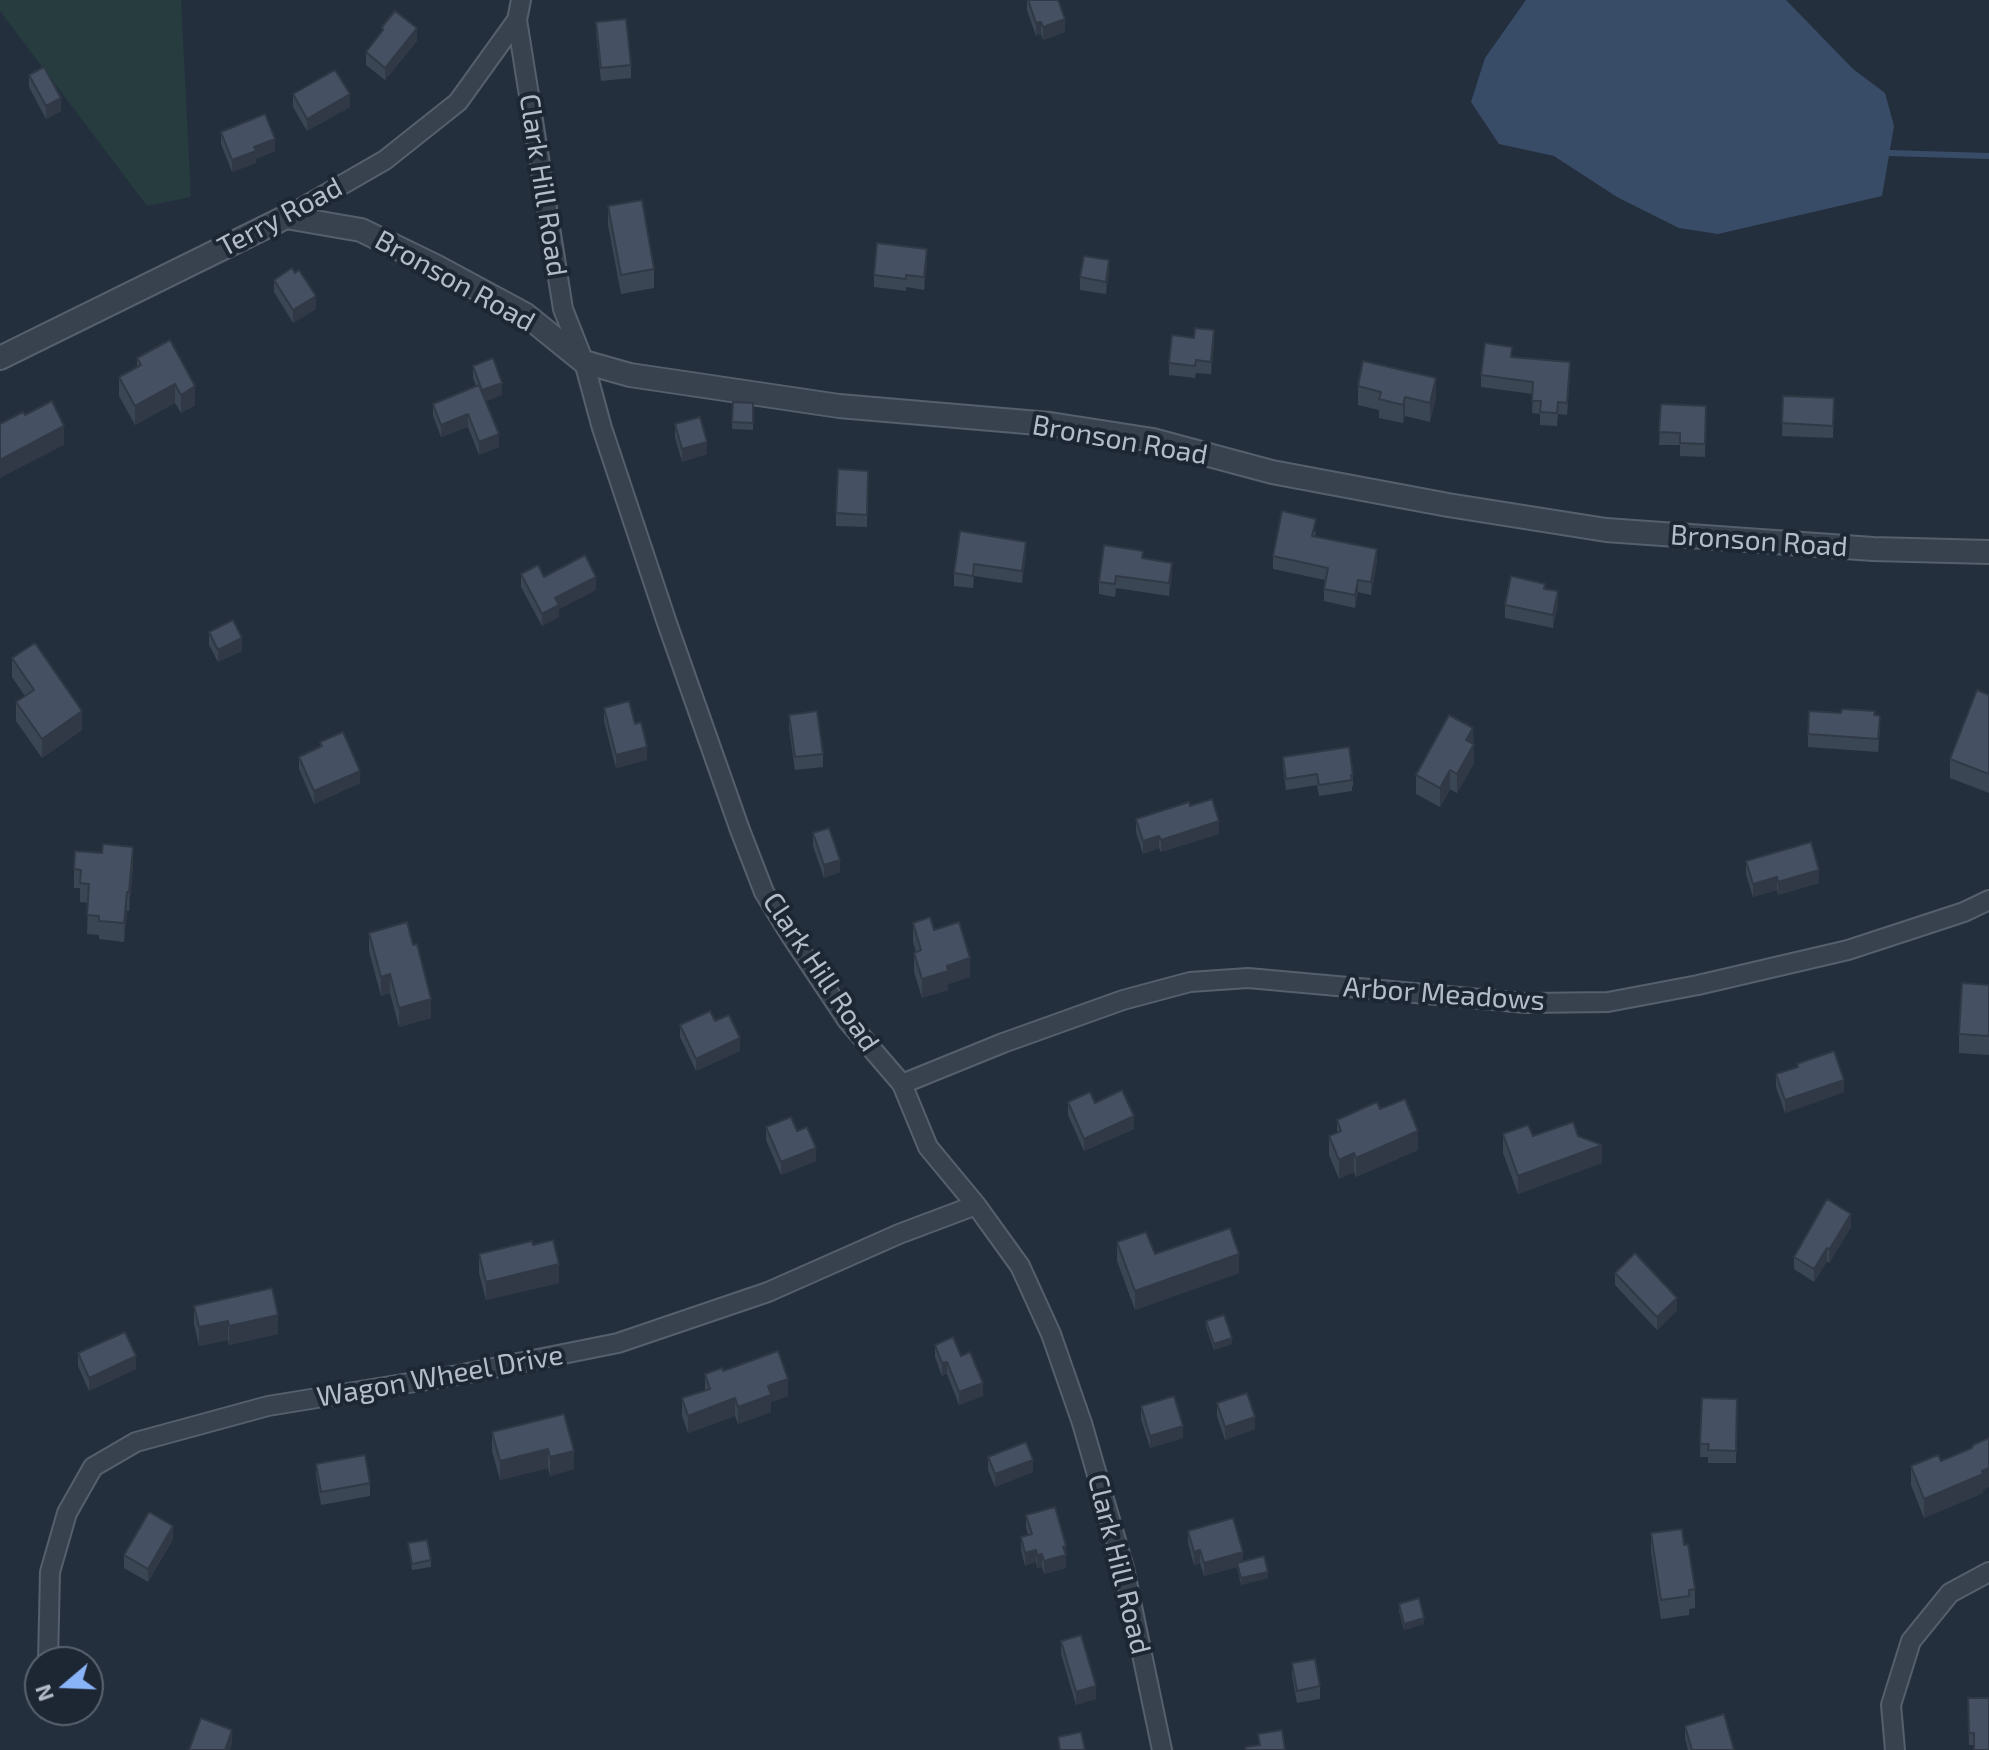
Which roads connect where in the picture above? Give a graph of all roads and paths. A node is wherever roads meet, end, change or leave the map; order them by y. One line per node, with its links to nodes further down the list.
1 (521, 0): 2 (street)
2 (517, 20): 3 (street, Terry Road); 5 (street, Clark Hill Road)
3 (286, 217): 4 (street, Terry Road); 5 (street, Bronson Road)
4 (0, 358)
5 (584, 362): 6 (street, Bronson Road); 8 (street, Clark Hill Road)
6 (1989, 552)
7 (1989, 900): 8 (street, Arbor Meadows)
8 (902, 1084): 9 (street, Clark Hill Road)
9 (976, 1205): 11 (street, Wagon Wheel Drive); 12 (street, Clark Hill Road)
10 (1989, 1572): 13 (street)
11 (48, 1646)
12 (1162, 1750)
13 (1895, 1750)

